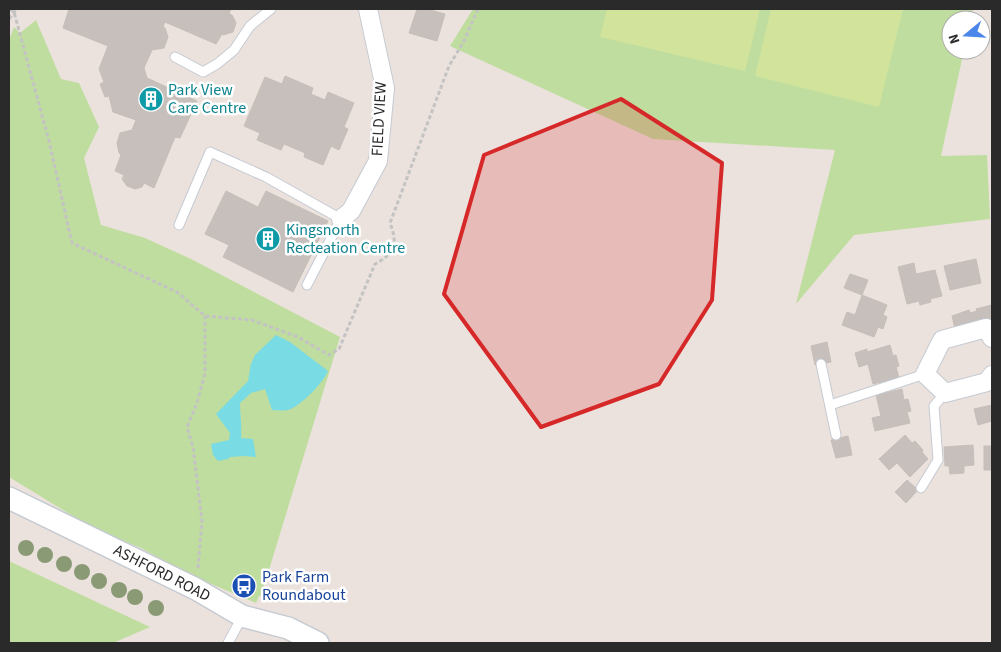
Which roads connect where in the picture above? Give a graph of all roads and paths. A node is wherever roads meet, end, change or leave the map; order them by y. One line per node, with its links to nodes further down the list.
1 (17, 9): 5 (path)
2 (272, 9): 7 (lane)
3 (368, 9): 8 (street, FIELD VIEW)
4 (478, 9): 11 (path)
5 (12, 10): 6 (path); 11 (path)
6 (9, 19)
7 (174, 57)
8 (341, 219): 9 (lane); 10 (lane)
9 (179, 225)
10 (307, 285)
11 (206, 316): 21 (path)
12 (992, 338): 14 (street)
13 (822, 364): 17 (lane)
14 (925, 374): 16 (street); 17 (lane)
15 (992, 375): 16 (street)
16 (945, 393): 19 (lane)
17 (830, 405): 18 (lane)
18 (836, 435)
19 (921, 488)
20 (9, 498): 21 (street, ASHFORD ROAD)
21 (196, 589): 22 (street, ASHFORD ROAD)
22 (242, 616): 23 (lane); 24 (street, ASHFORD ROAD)
23 (228, 643)
24 (318, 643)

